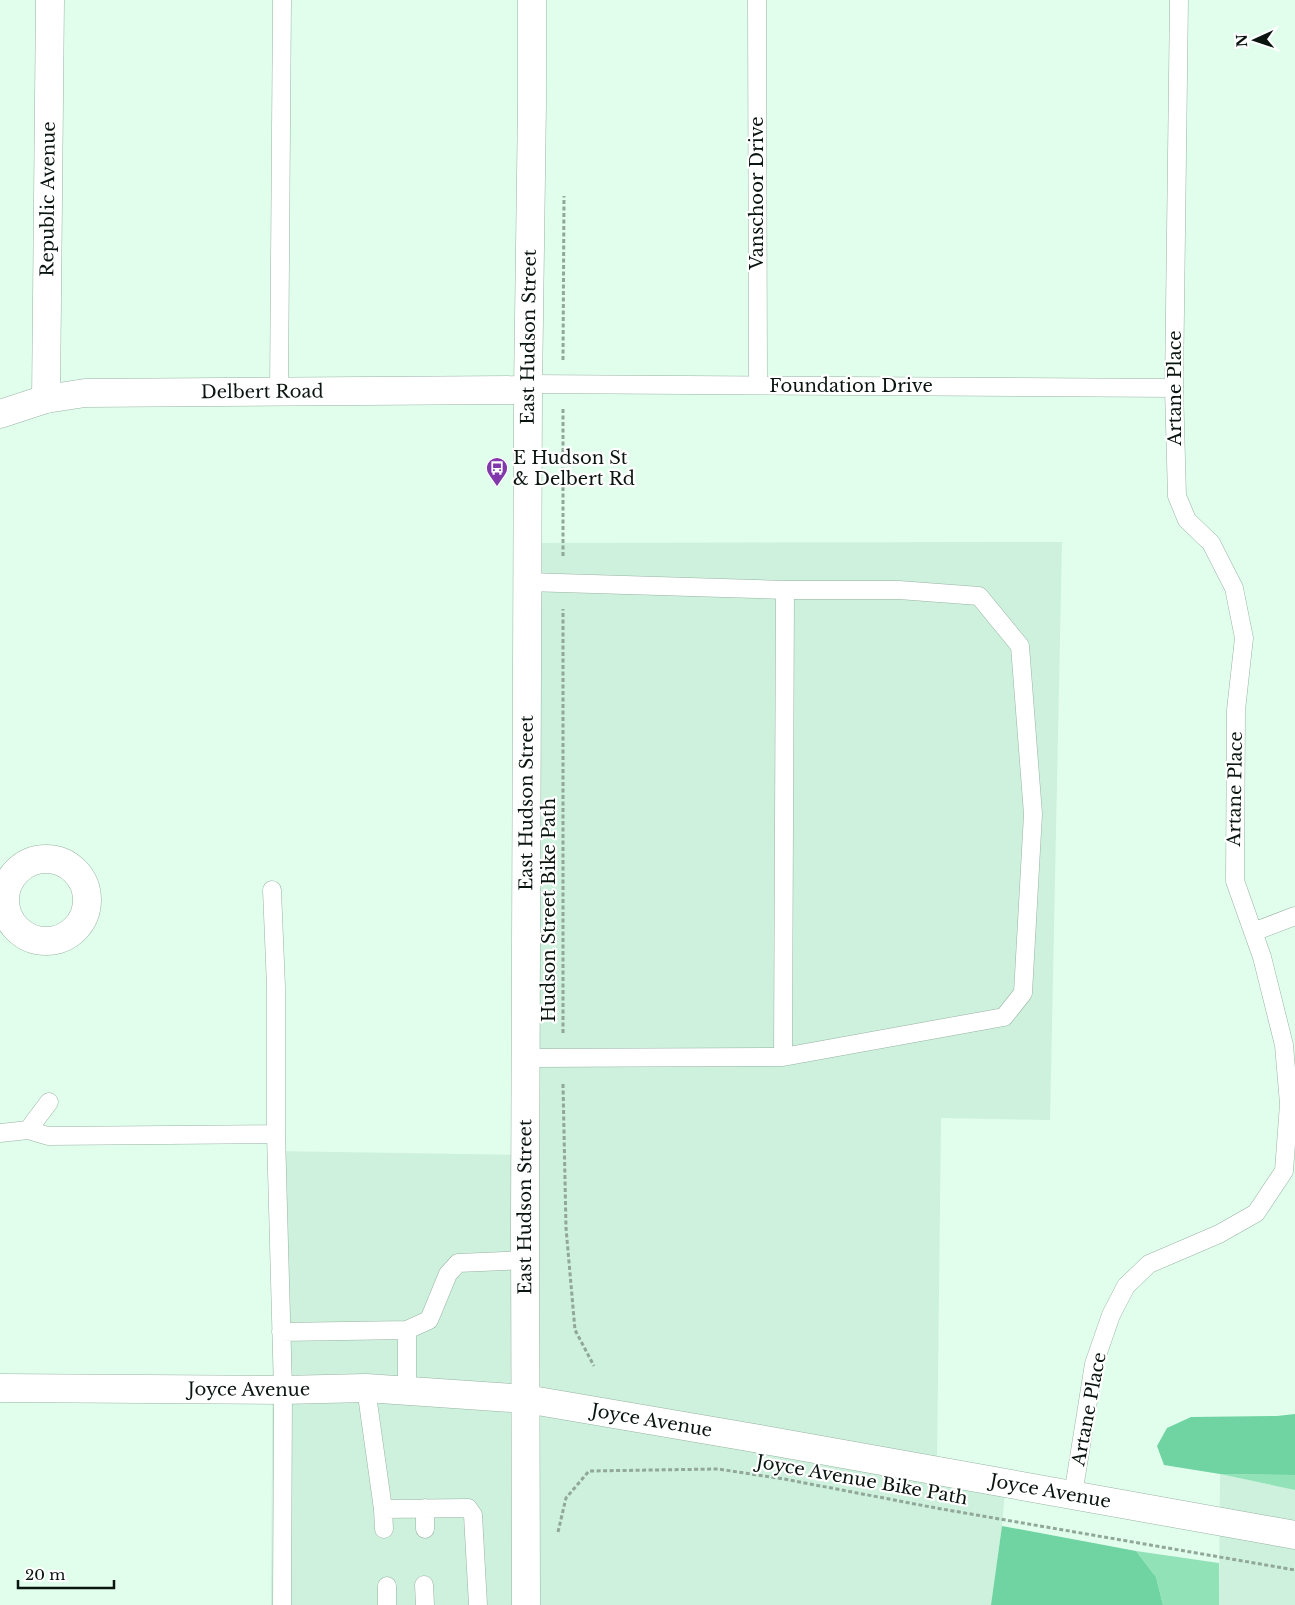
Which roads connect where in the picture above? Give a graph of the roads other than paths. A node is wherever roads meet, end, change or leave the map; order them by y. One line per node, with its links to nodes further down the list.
1 (50, 0): 10 (street, Republic Avenue)
2 (282, 0): 9 (lane)
3 (532, 0): 7 (street, East Hudson Street)
4 (757, 0): 6 (lane, Vanschoor Drive)
5 (1179, 0): 8 (lane, Artane Place)
6 (758, 385): 7 (lane, Foundation Drive); 8 (lane, Foundation Drive)
7 (528, 387): 9 (street, Delbert Road); 12 (street, East Hudson Street)
8 (1174, 388): 16 (lane, Artane Place)
9 (280, 391): 10 (street, Delbert Road)
10 (46, 399): 11 (street, Delbert Road)
11 (0, 414)
12 (527, 582): 13 (lane); 18 (street, East Hudson Street)
13 (785, 590): 17 (lane); 17 (lane)
14 (272, 890): 22 (lane)
15 (1295, 916): 16 (lane)
16 (1253, 932): 31 (lane, Artane Place)
17 (783, 1057): 18 (lane)
18 (526, 1058): 23 (street, East Hudson Street)
19 (49, 1102): 20 (lane)
20 (28, 1130): 21 (lane); 22 (lane)
21 (0, 1133)
22 (276, 1134): 25 (lane)
23 (525, 1260): 24 (lane); 30 (street, East Hudson Street)
24 (407, 1330): 25 (lane); 29 (lane)
25 (282, 1332): 28 (lane)
26 (0, 1388): 28 (street, Joyce Avenue)
27 (366, 1388): 28 (street, Joyce Avenue); 29 (street, Joyce Avenue); 33 (lane)
28 (283, 1390): 39 (lane)
29 (407, 1391): 30 (street, Joyce Avenue)
30 (526, 1399): 31 (street, Joyce Avenue); 43 (street, East Hudson Street)
31 (1073, 1495): 36 (street, Joyce Avenue)
32 (425, 1508): 33 (lane); 35 (lane); 42 (lane)
33 (383, 1509): 34 (lane)
34 (384, 1529)
35 (425, 1529)
36 (1295, 1535)
37 (424, 1585): 41 (lane)
38 (387, 1586): 40 (lane)
39 (282, 1605)
40 (387, 1605)
41 (425, 1605)
42 (478, 1605)
43 (526, 1605)

